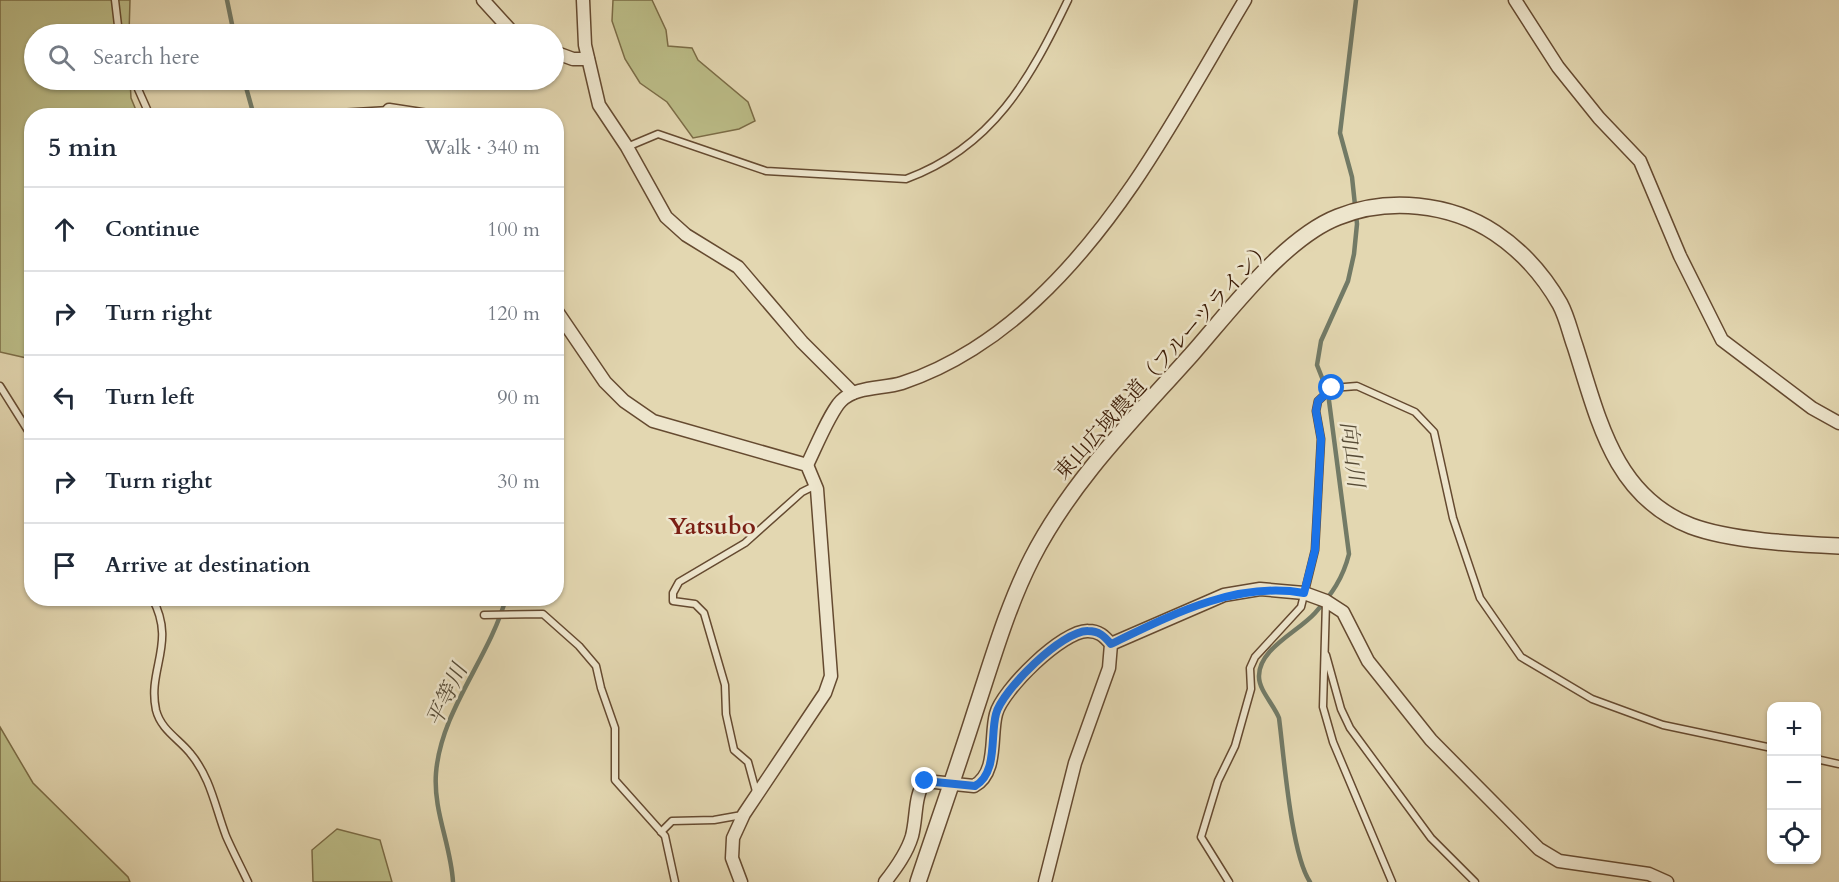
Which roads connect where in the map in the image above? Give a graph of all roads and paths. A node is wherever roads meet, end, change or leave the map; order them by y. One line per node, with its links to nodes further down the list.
1 (115, 0): 7 (lane)
2 (483, 0): 8 (street)
3 (583, 0): 10 (street)
4 (1068, 0): 13 (lane)
5 (1245, 0): 16 (street)
6 (1515, 0): 17 (street)
7 (118, 24)
8 (505, 24)
9 (564, 55): 10 (street)
10 (588, 60): 13 (street)
11 (138, 90): 12 (lane)
12 (146, 108)
13 (627, 147): 16 (street)
14 (564, 325): 19 (street)
15 (0, 386): 18 (lane)
16 (853, 393): 19 (street)
17 (1839, 423)
18 (24, 424)
19 (807, 465): 20 (street)
20 (816, 485): 32 (street); 32 (lane)
21 (1839, 546): 31 (street, 東山広域農道（フルーツライン）)
22 (1304, 593): 23 (street); 26 (street); 28 (lane); 41 (lane)
23 (1326, 601): 27 (lane); 44 (street)
24 (157, 606): 35 (lane)
25 (484, 615): 34 (lane)
26 (1111, 644): 31 (street); 40 (street)
27 (1324, 646): 42 (lane); 43 (lane)
28 (1767, 747)
29 (1821, 760): 30 (lane)
30 (1839, 764)
31 (952, 783): 38 (street); 39 (street, 東山広域農道（フルーツライン）)
32 (757, 796): 33 (street)
33 (744, 814): 34 (lane); 37 (street)
34 (661, 832): 36 (lane)
35 (248, 882)
36 (675, 882)
37 (741, 882)
38 (885, 882)
39 (918, 882)
40 (1045, 882)
41 (1229, 882)
42 (1392, 882)
43 (1475, 882)
44 (1666, 882)

